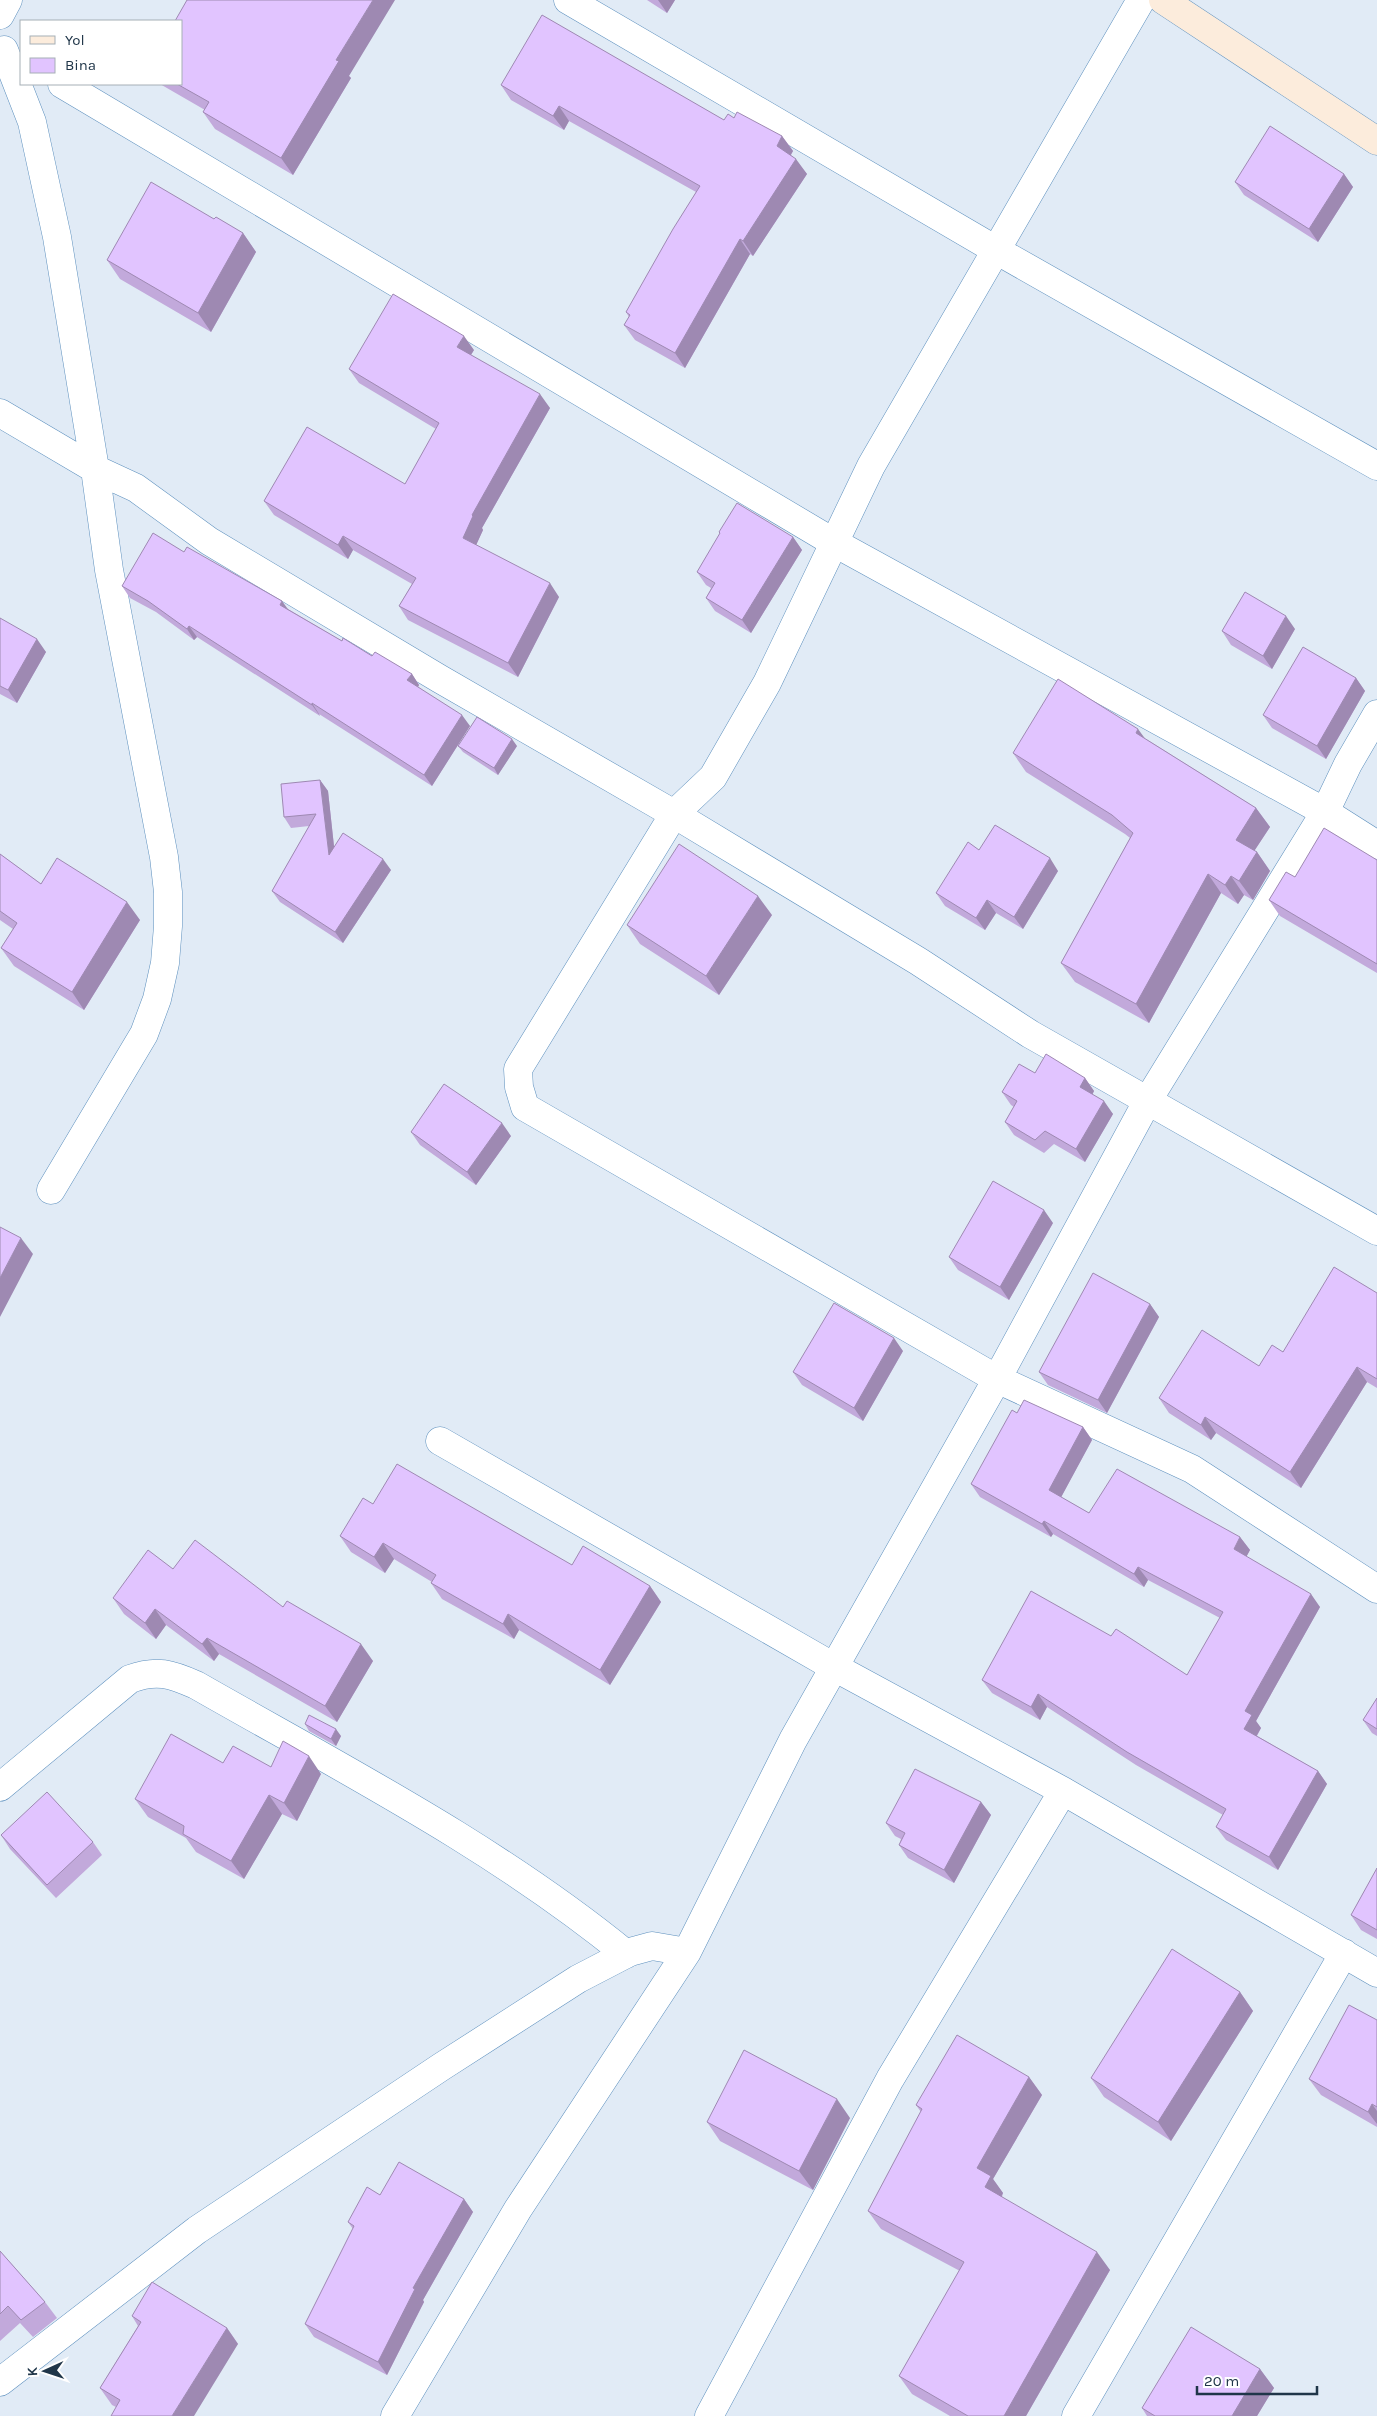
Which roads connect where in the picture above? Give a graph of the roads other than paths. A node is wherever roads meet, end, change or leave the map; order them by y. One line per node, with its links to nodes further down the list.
1 (8, 0): 5 (street)
2 (568, 0): 9 (street)
3 (1141, 0): 9 (street)
4 (1164, 0): 8 (street)
5 (0, 15)
6 (8, 51): 12 (street)
7 (64, 85): 13 (street)
8 (1377, 141)
9 (996, 250): 11 (street); 13 (street)
10 (0, 413): 12 (street)
11 (1377, 466)
12 (95, 469): 16 (street); 19 (street)
13 (833, 542): 15 (street); 16 (street)
14 (1377, 714): 15 (street)
15 (1326, 812): 17 (street); 18 (street)
16 (674, 814): 18 (street); 21 (street)
17 (1377, 845)
18 (1148, 1100): 20 (street); 21 (street)
19 (51, 1190)
20 (1377, 1231)
21 (997, 1379): 23 (street); 24 (street)
22 (440, 1441): 24 (street)
23 (1377, 1589)
24 (834, 1667): 26 (street); 27 (street)
25 (0, 1787): 29 (street)
26 (1063, 1791): 28 (street); 33 (street)
27 (687, 1952): 29 (street); 32 (street)
28 (1344, 1953): 30 (street); 34 (street)
29 (626, 1954): 31 (street)
30 (1377, 1973)
31 (0, 2382)
32 (395, 2416)
33 (710, 2416)
34 (1076, 2416)

